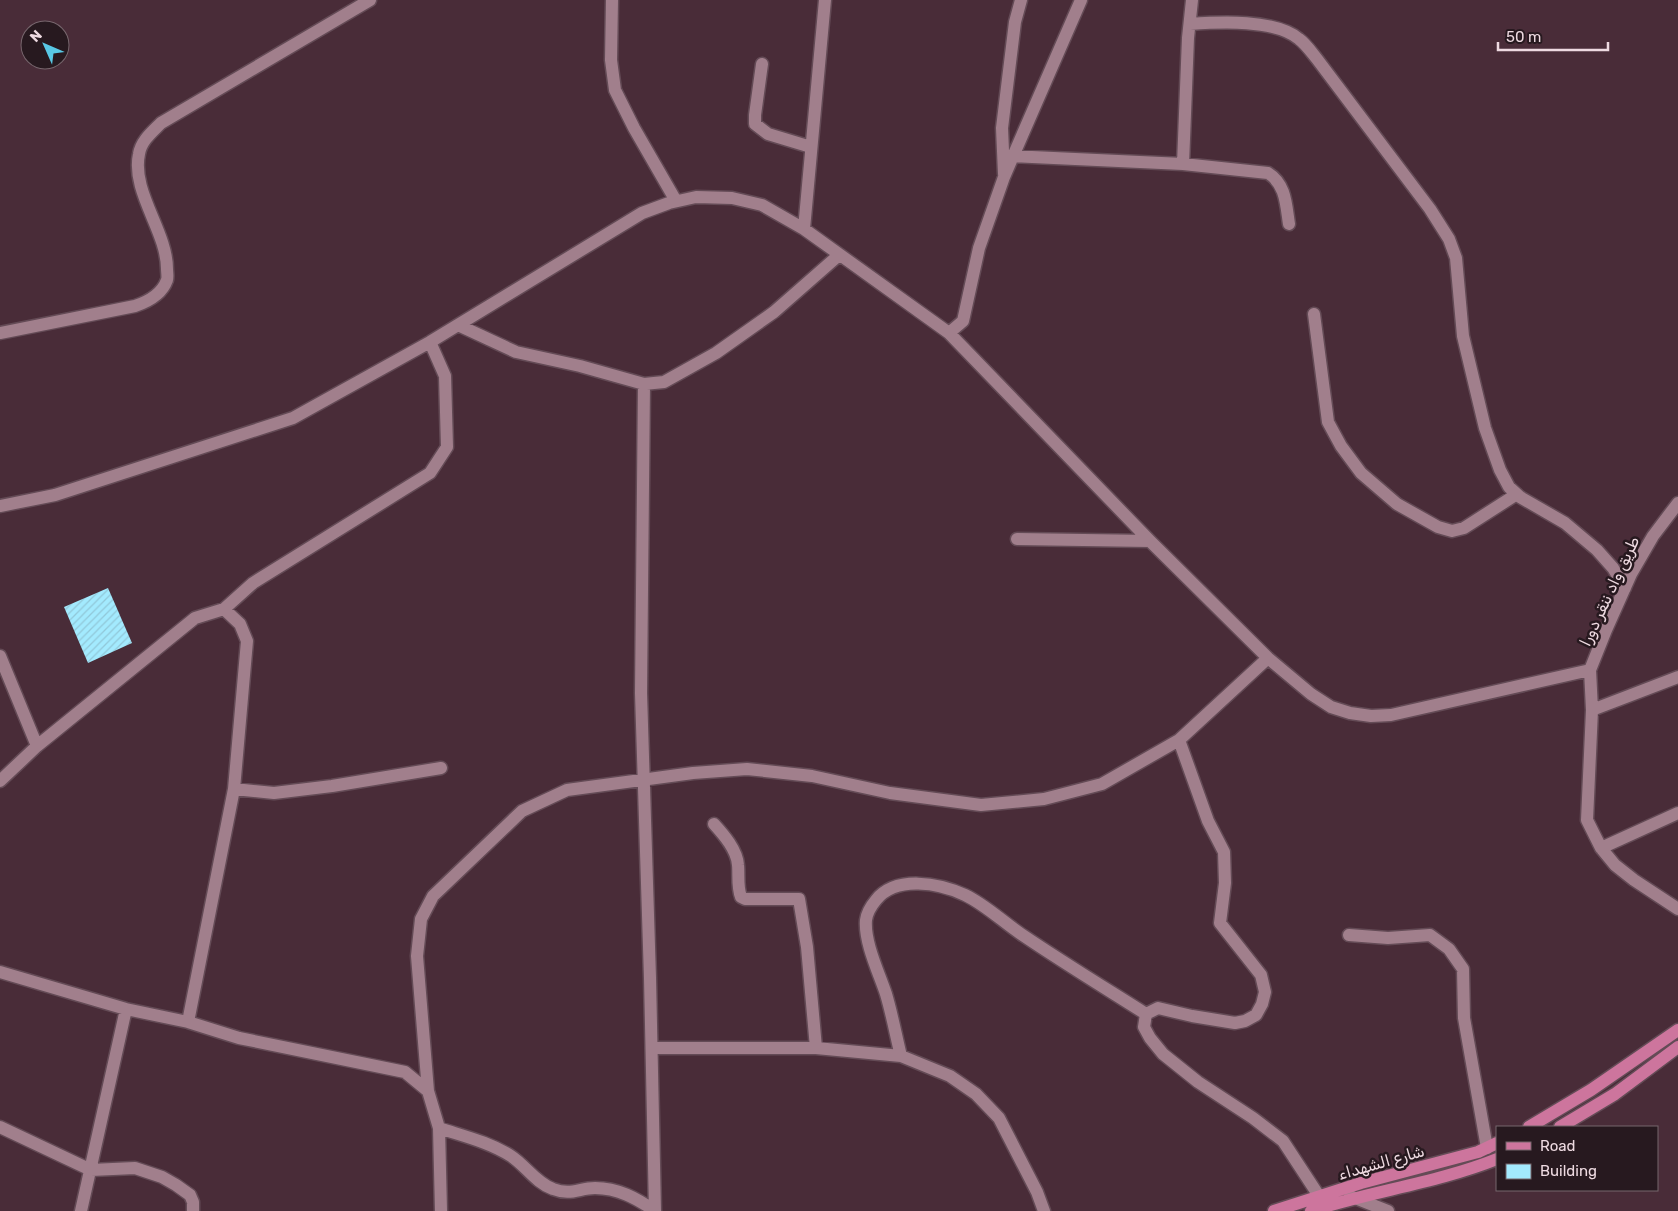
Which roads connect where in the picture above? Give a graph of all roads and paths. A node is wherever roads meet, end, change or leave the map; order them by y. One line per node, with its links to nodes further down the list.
1 (370, 0): 19 (street)
2 (612, 0): 13 (street)
3 (826, 0): 9 (street)
4 (1021, 0): 12 (street)
5 (1081, 0): 10 (street)
6 (1192, 0): 7 (street)
7 (1190, 24): 11 (street); 23 (street)
8 (762, 64): 9 (street)
9 (811, 147): 15 (street)
10 (1013, 156): 11 (street); 12 (street)
11 (1183, 164): 14 (street)
12 (1004, 177): 20 (street)
13 (676, 202): 15 (street); 18 (street)
14 (1289, 224)
15 (804, 229): 16 (street)
16 (839, 255): 20 (street); 22 (street)
17 (1314, 314): 23 (street)
18 (458, 326): 21 (street); 22 (street)
19 (0, 333)
20 (949, 333): 27 (street)
21 (430, 342): 25 (street); 29 (street)
22 (644, 384): 39 (street)
23 (1517, 494): 28 (street)
24 (1678, 503): 28 (street, طريق واد ننقر دورا)
25 (0, 506)
26 (1017, 539): 27 (street)
27 (1150, 542): 31 (street)
28 (1625, 588): 33 (street, طريق واد ننقر دورا)
29 (224, 609): 37 (street); 41 (street)
30 (0, 656): 32 (street)
31 (1268, 658): 33 (street); 36 (street)
32 (3, 670): 37 (street)
33 (1590, 670): 35 (street)
34 (1678, 677): 35 (street)
35 (1592, 710): 44 (street)
36 (1179, 740): 39 (street); 49 (street)
37 (37, 746): 40 (street)
38 (442, 768): 41 (street)
39 (644, 780): 53 (street); 56 (street)
40 (0, 781)
41 (234, 789): 50 (street)
42 (1678, 813): 44 (street)
43 (714, 824): 54 (street)
44 (1601, 848): 45 (street)
45 (1678, 909)
46 (1350, 935): 61 (street)
47 (0, 972): 48 (street)
48 (126, 1009): 50 (street); 63 (street)
49 (1146, 1014): 55 (street); 65 (street)
50 (188, 1022): 56 (street)
51 (1678, 1030): 57 (main road)
52 (1678, 1047): 58 (main road)
53 (652, 1048): 54 (street); 70 (street)
54 (816, 1048): 55 (street)
55 (901, 1056): 71 (street)
56 (428, 1091): 60 (street)
57 (1531, 1126)
58 (1562, 1126)
59 (0, 1127): 63 (street)
60 (439, 1128): 69 (street); 70 (street)
61 (1492, 1145): 64 (main road, شارع الشهداء)
62 (1496, 1159): 66 (main road, شارع الشهداء)
63 (91, 1170): 67 (street); 68 (street)
64 (1339, 1190): 65 (main road, شارع الشهداء); 66 (street)
65 (1319, 1196): 72 (main road, شارع الشهداء)
66 (1357, 1199): 73 (main road, شارع الشهداء); 74 (street)
67 (81, 1211)
68 (193, 1211)
69 (441, 1211)
70 (655, 1211)
71 (1044, 1211)
72 (1274, 1211)
73 (1311, 1211)
74 (1388, 1211)

